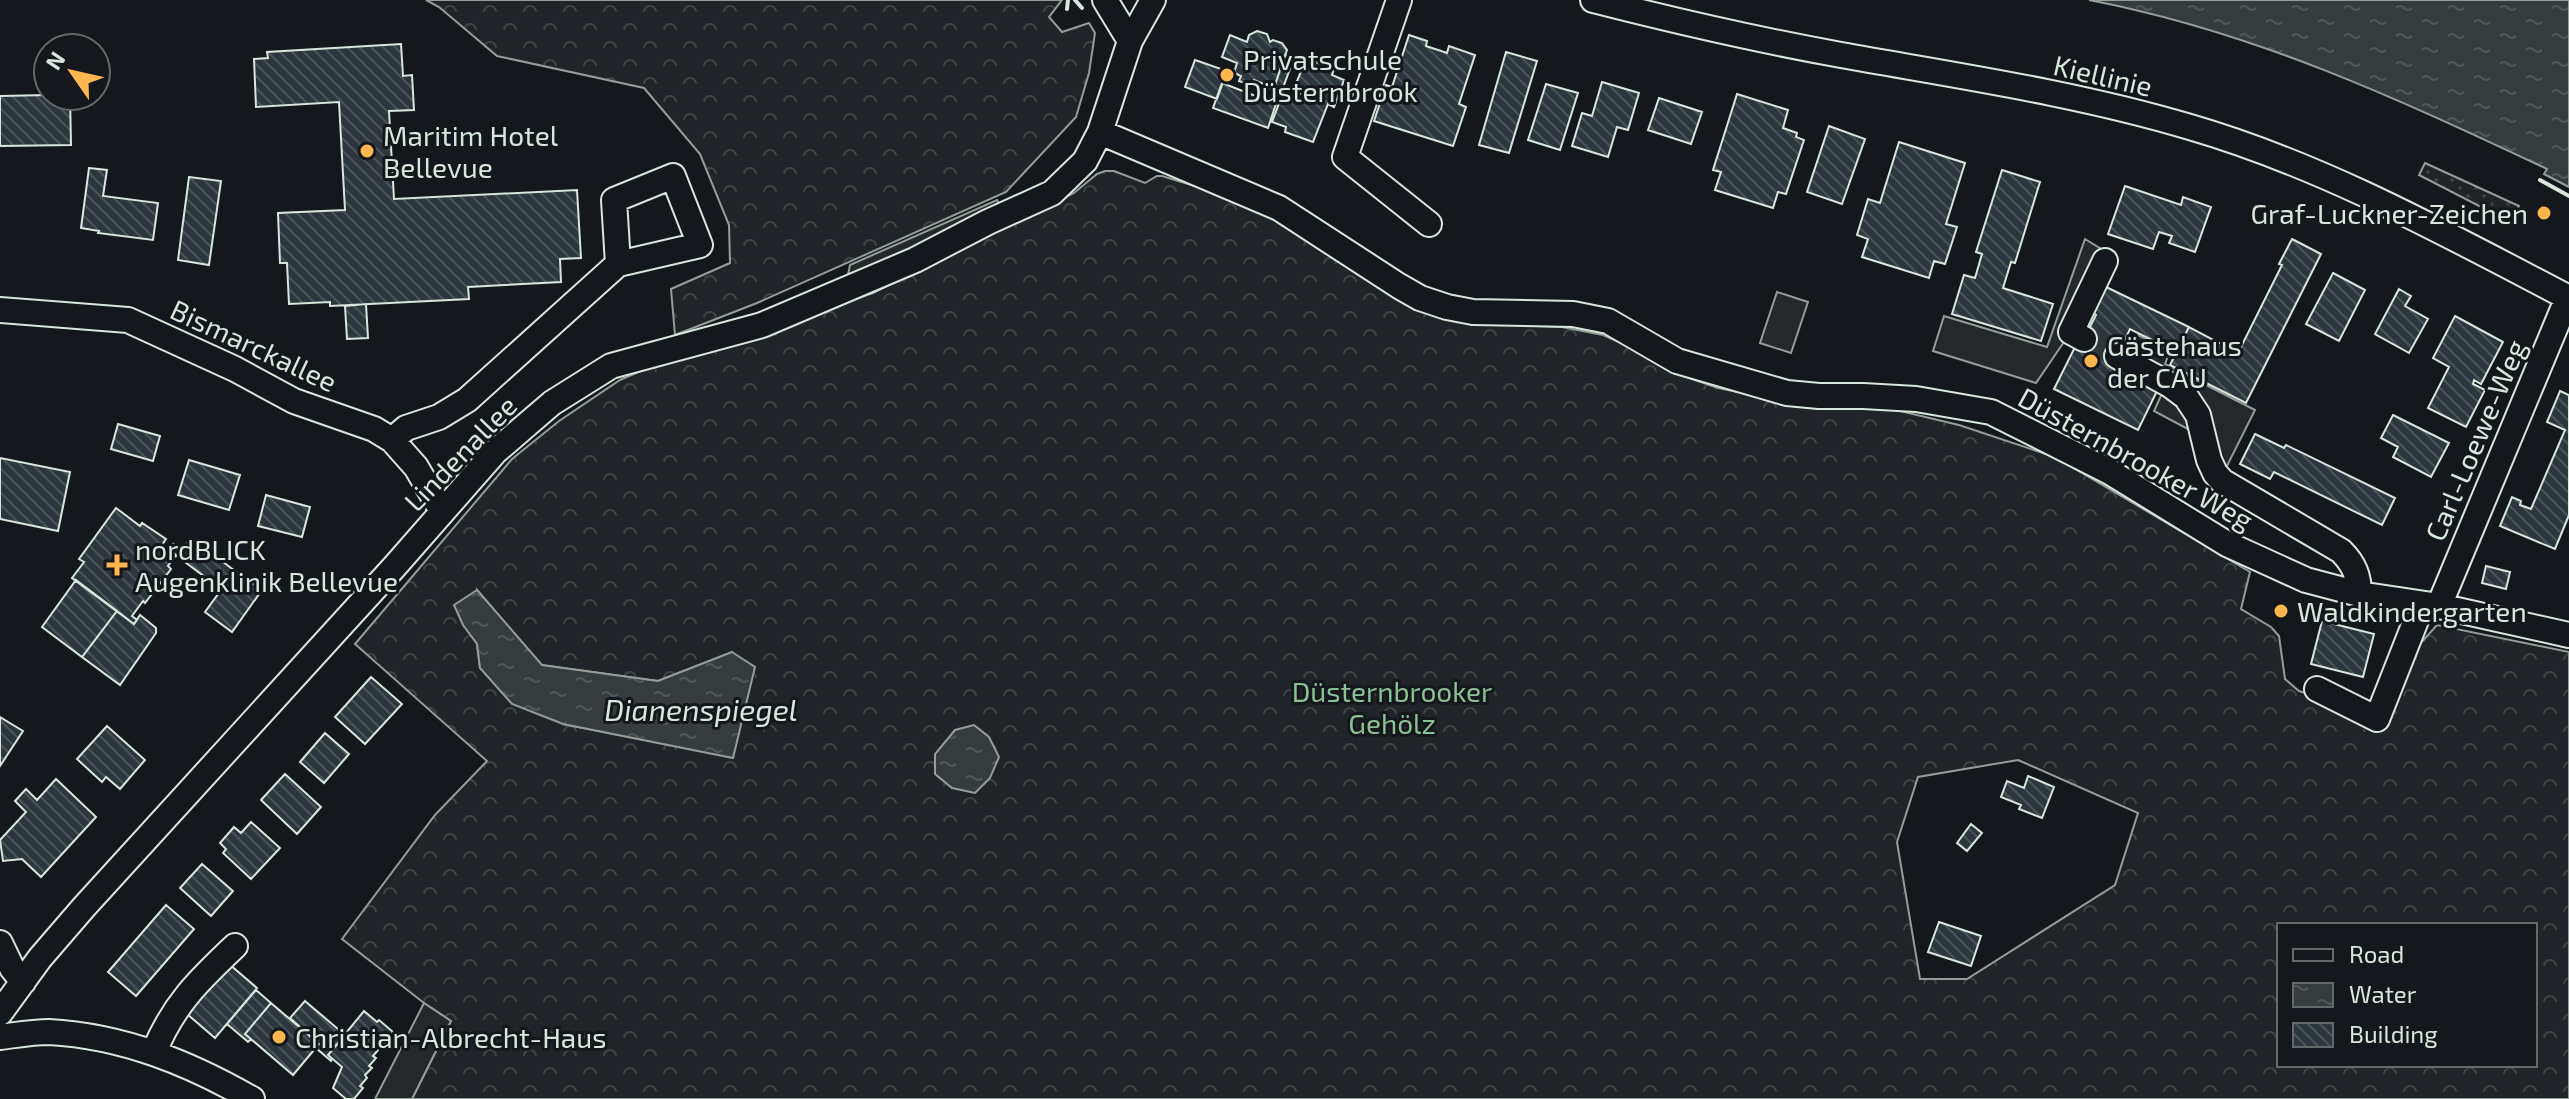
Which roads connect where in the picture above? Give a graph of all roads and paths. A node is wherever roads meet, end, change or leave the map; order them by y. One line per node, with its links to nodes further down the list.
1 (1105, 0): 5 (street)
2 (1153, 0): 5 (street, Lindenallee)
3 (1399, 0): 7 (street)
4 (1593, 0): 10 (street, Kiellinie)
5 (1130, 41): 6 (street, Lindenallee)
6 (1100, 132): 15 (street, Lindenallee); 16 (street, Düsternbrooker Weg)
7 (1429, 224)
8 (2105, 261): 12 (street)
9 (618, 264): 14 (street)
10 (2568, 298): 17 (street, Carl-Loewe-Weg)
11 (0, 310): 14 (street, Bismarckallee)
12 (2084, 339)
13 (2117, 356): 16 (street)
14 (392, 440): 15 (street, Bismarckallee)
15 (442, 511): 22 (street, Lindenallee)
16 (2359, 594): 17 (street, Düsternbrooker Weg)
17 (2430, 605): 18 (street, Düsternbrooker Weg); 19 (street, Carl-Loewe-Weg)
18 (2569, 635)
19 (2317, 689)
20 (0, 943): 22 (street)
21 (235, 946): 25 (street)
22 (23, 982): 23 (street, Lindenallee)
23 (0, 1013)
24 (0, 1037): 25 (street)
25 (154, 1052): 26 (street)
26 (252, 1099)

